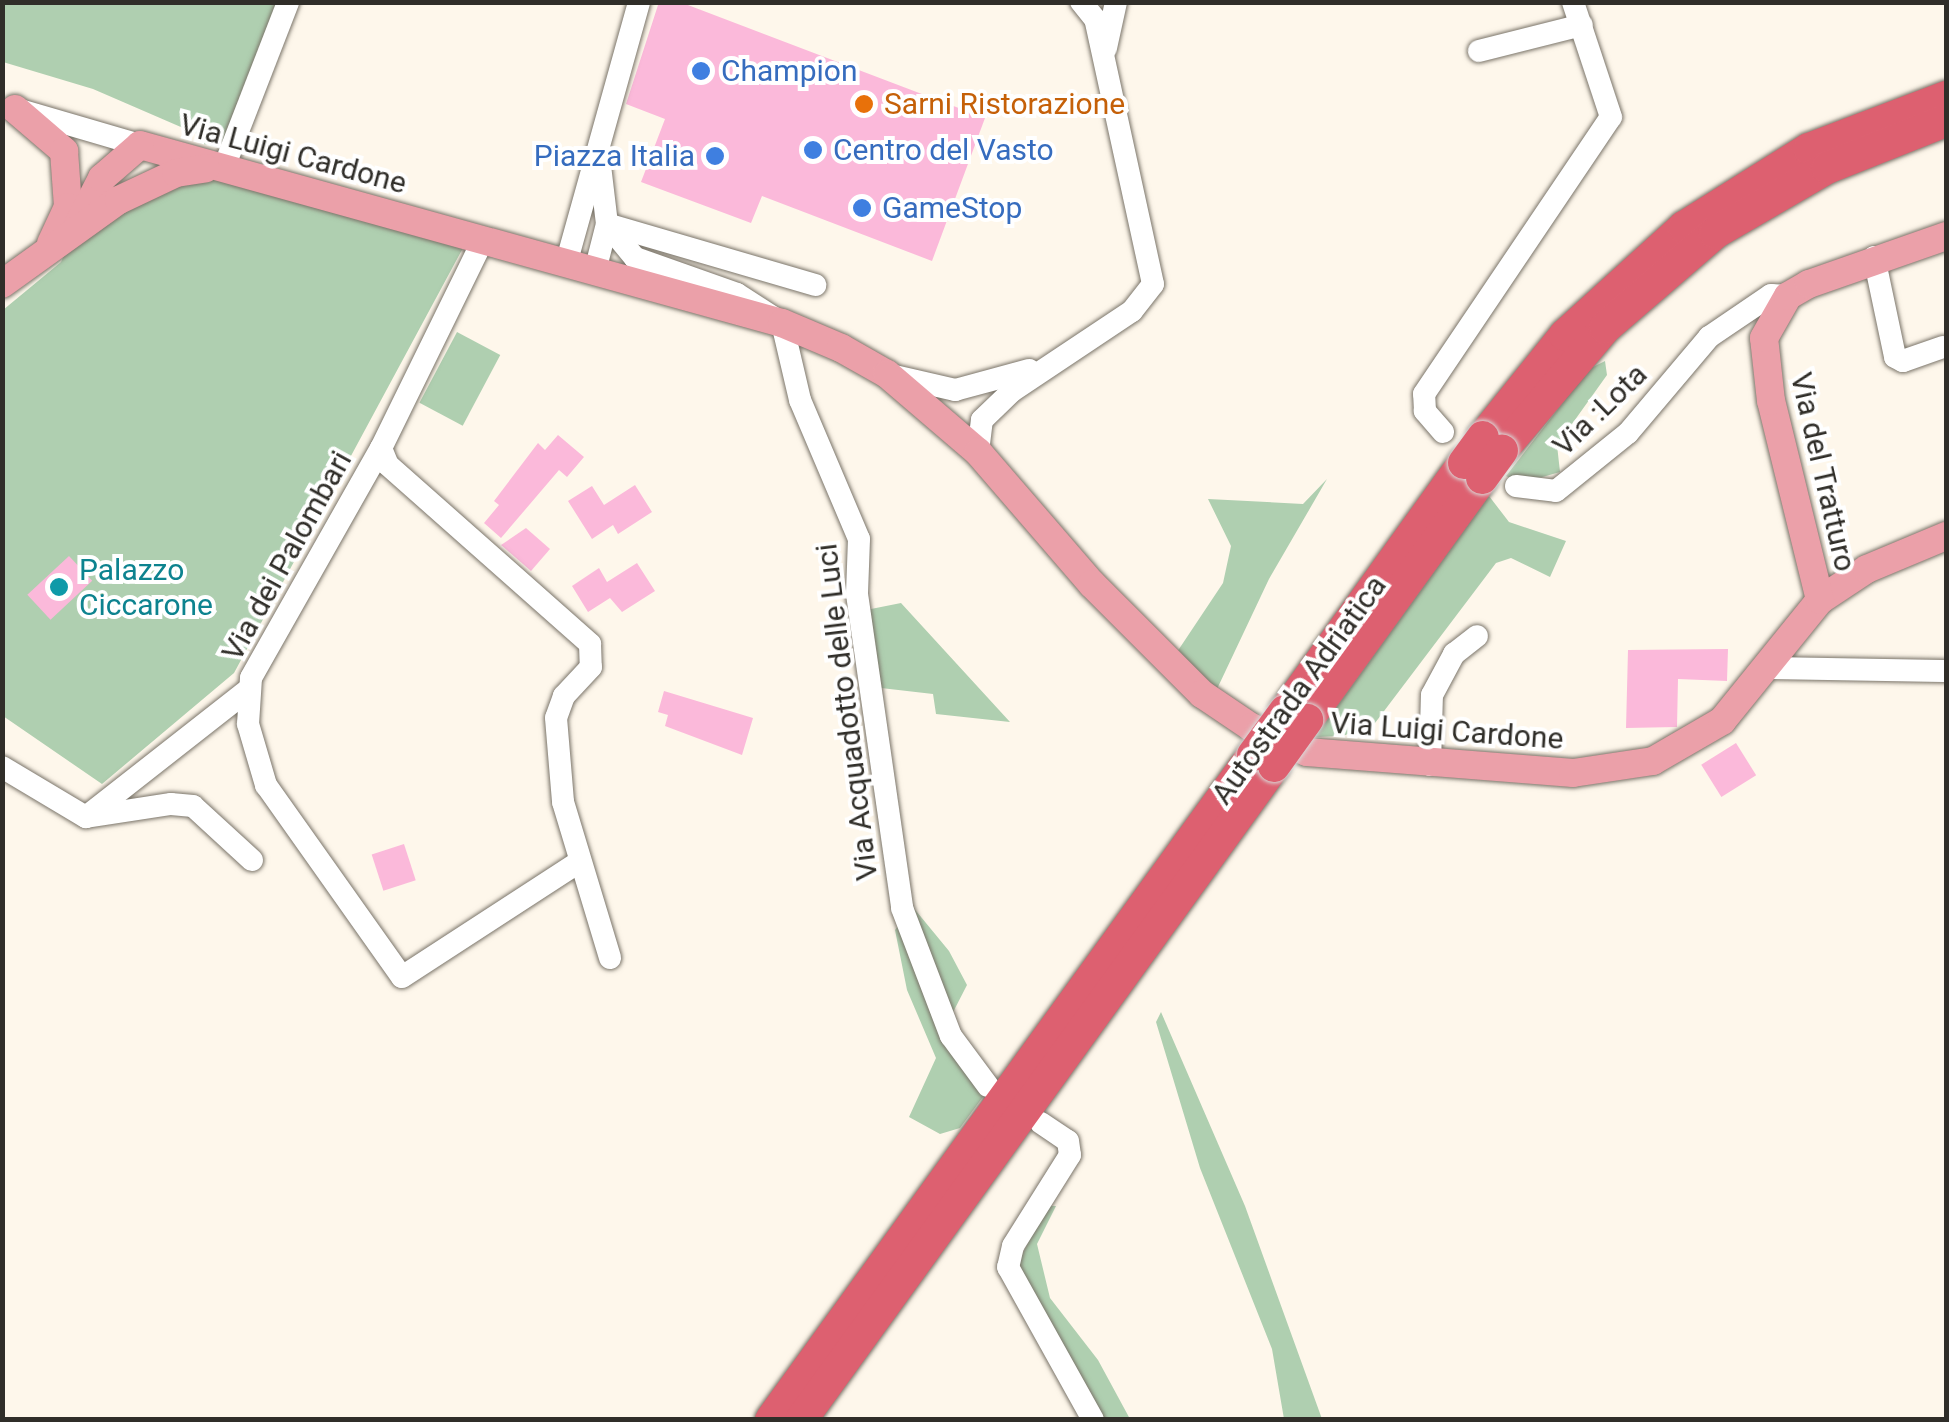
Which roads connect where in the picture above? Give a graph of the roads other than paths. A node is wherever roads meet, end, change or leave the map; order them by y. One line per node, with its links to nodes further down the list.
1 (288, 2): 13 (street)
2 (639, 2): 11 (street)
3 (1081, 2): 7 (street)
4 (1116, 2): 7 (street)
5 (1578, 14): 6 (street); 33 (street)
6 (1479, 51)
7 (1104, 56): 31 (street)
8 (1946, 97): 36 (highway, Autostrada Adriatica)
9 (9, 107): 12 (street, Via Luigi Cardone); 19 (main road)
10 (1946, 121): 36 (highway, Autostrada Adriatica)
11 (597, 144): 15 (street); 21 (street)
12 (140, 145): 13 (main road, Via Luigi Cardone); 14 (main road); 16 (main road)
13 (218, 168): 14 (main road); 18 (main road, Via Luigi Cardone)
14 (119, 200): 16 (main road)
15 (607, 224): 22 (street); 24 (street); 26 (street, Via Luigi Cardone)
16 (77, 227): 19 (main road)
17 (1946, 236): 20 (main road)
18 (482, 240): 21 (main road, Via Luigi Cardone); 34 (street, Via dei Palombari)
19 (50, 244): 23 (main road)
20 (1874, 258): 25 (main road); 29 (street)
21 (566, 264): 22 (main road, Via Luigi Cardone)
22 (595, 272): 26 (main road, Via Luigi Cardone)
23 (2, 284)
24 (815, 286)
25 (1788, 296): 27 (street, Via :Lota); 28 (main road, Via del Tratturo)
26 (782, 323): 30 (main road, Via Luigi Cardone); 51 (street, Via Acquadotto delle Luci)
27 (1710, 338): 28 (street); 37 (street, Via :Lota)
28 (1764, 338): 39 (main road, Via del Tratturo)
29 (1943, 347)
30 (887, 374): 31 (street, Via Luigi Cardone); 32 (main road, Via Luigi Cardone)
31 (1006, 385): 32 (street); 35 (street)
32 (944, 423): 35 (main road, Via Luigi Cardone)
33 (1443, 432)
34 (380, 448): 43 (street, Via dei Palombari); 49 (street, Via dei Palombari)
35 (978, 452): 45 (main road, Via Luigi Cardone)
36 (1483, 457): 44 (highway, Autostrada Adriatica, bridge)
37 (1516, 486)
38 (1946, 536): 39 (main road, Via Luigi Cardone)
39 (1820, 600): 41 (main road, Via Luigi Cardone)
40 (1477, 636): 45 (street)
41 (1767, 668): 42 (street); 45 (main road, Via Luigi Cardone)
42 (1946, 671)
43 (250, 689): 47 (street); 49 (street, Via dei Palombari)
44 (1264, 760): 53 (highway, Autostrada Adriatica); 54 (highway, Autostrada Adriatica)
45 (1430, 764)
46 (2, 767): 47 (street)
47 (86, 818): 48 (street)
48 (252, 860)
49 (579, 862): 50 (street, Via dei Palombari)
50 (610, 958)
51 (988, 1086)
52 (1041, 1123): 55 (street)
53 (772, 1420)
54 (801, 1420)
55 (1093, 1420)

